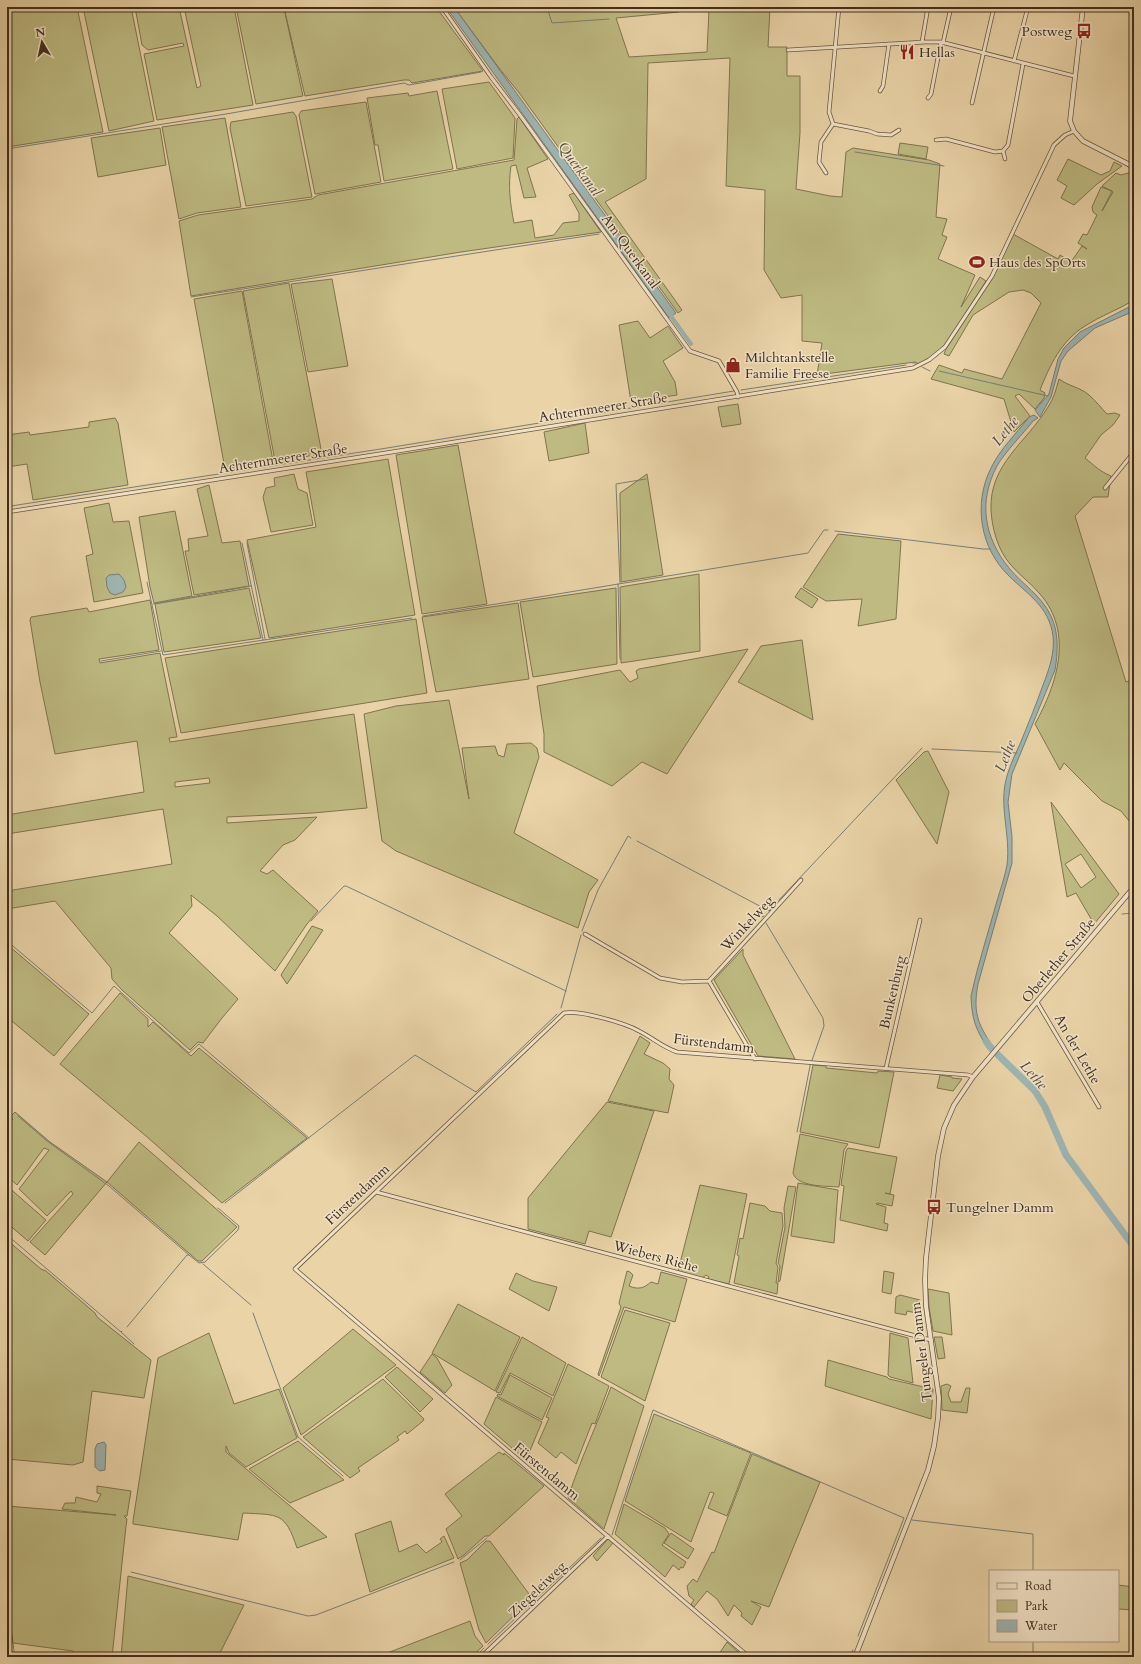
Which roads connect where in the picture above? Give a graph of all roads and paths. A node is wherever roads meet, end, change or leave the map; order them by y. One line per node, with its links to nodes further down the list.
1 (442, 7): 30 (street, Am Querkanal)
2 (839, 7): 11 (street)
3 (928, 7): 8 (street)
4 (951, 7): 9 (street)
5 (994, 7): 13 (street)
6 (1028, 7): 14 (street)
7 (1084, 7): 16 (street)
8 (922, 42): 9 (street); 10 (street)
9 (942, 42): 13 (street); 18 (street)
10 (889, 44): 11 (street); 17 (street)
11 (835, 47): 12 (street); 20 (street)
12 (788, 50)
13 (984, 53): 14 (street); 19 (street)
14 (1014, 61): 15 (street)
15 (1023, 64): 16 (street); 24 (street)
16 (1074, 76): 22 (street)
17 (880, 91)
18 (928, 98)
19 (972, 103)
20 (833, 124): 21 (street); 29 (street)
21 (899, 130)
22 (1074, 131): 27 (street); 30 (street, Achternmeerer Straße)
23 (936, 140): 24 (street)
24 (1003, 151): 26 (street)
25 (1134, 157): 27 (street)
26 (1005, 159)
27 (1129, 165): 28 (street)
28 (1134, 167)
29 (826, 173)
30 (738, 397): 33 (street, Achternmeerer Straße)
31 (1134, 452): 32 (street)
32 (1105, 488)
33 (7, 512)
34 (801, 880): 38 (street, Winkelweg)
35 (1134, 887): 39 (street, Oberlether Straße)
36 (920, 920): 42 (street, Bunkenburg)
37 (584, 934): 38 (street)
38 (709, 981): 41 (street)
39 (1037, 1002): 40 (street, Oberlether Straße); 44 (street, An der Lethe)
40 (998, 1047): 43 (street, Tungeler Damm)
41 (755, 1059): 42 (street, Fürstendamm); 45 (street, Fürstendamm)
42 (886, 1068): 43 (street, Fürstendamm)
43 (973, 1077): 46 (street, Tungeler Damm)
44 (1099, 1107)
45 (376, 1192): 46 (street, Wiebers Riehe); 47 (street, Fürstendamm)
46 (931, 1340): 52 (street, Tungeler Damm)
47 (608, 1536): 50 (street, Ziegeleiweg); 51 (street, Fürstendamm)
48 (7, 1615): 49 (street)
49 (13, 1657)
50 (481, 1657)
51 (749, 1657)
52 (855, 1657)

